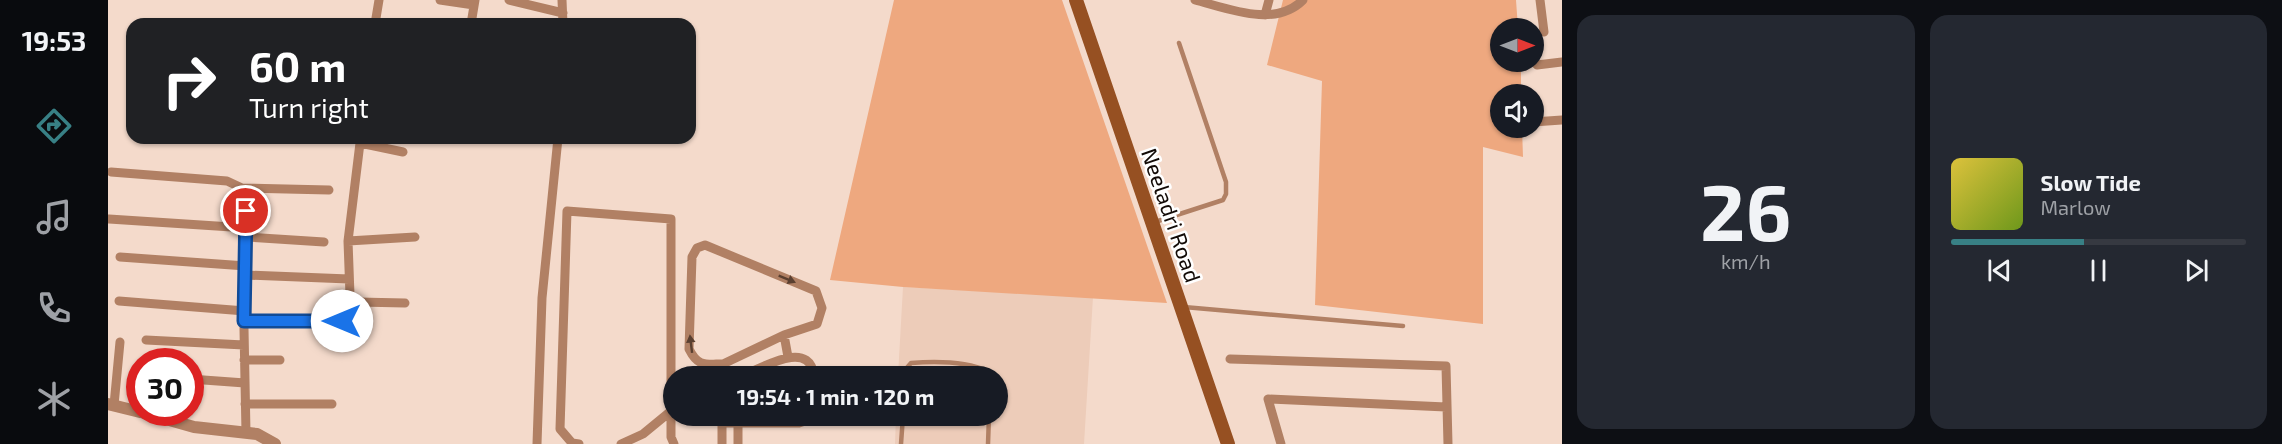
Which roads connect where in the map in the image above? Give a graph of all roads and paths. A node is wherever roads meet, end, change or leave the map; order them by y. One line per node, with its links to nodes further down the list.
1 (379, 0): 14 (street)
2 (440, 0): 10 (street)
3 (509, 0): 12 (street)
4 (562, 0): 12 (street)
5 (1076, 0): 31 (main road, Neeladri Road)
6 (1196, 0): 11 (street)
7 (1269, 0): 13 (street)
8 (1303, 0): 13 (street)
9 (1540, 0): 17 (street)
10 (475, 2): 15 (street)
11 (1212, 2): 13 (street)
12 (563, 13): 16 (street)
13 (1265, 15)
14 (376, 18)
15 (472, 18)
16 (563, 18)
17 (1542, 18)
18 (1179, 43): 31 (lane)
19 (1562, 62): 20 (street)
20 (1544, 64)
21 (1562, 120): 22 (street)
22 (1544, 121)
23 (360, 144): 34 (street)
24 (372, 144): 26 (street)
25 (557, 144): 75 (street)
26 (403, 152)
27 (111, 172): 28 (street)
28 (242, 188): 29 (street); 32 (street)
29 (328, 190)
30 (109, 219): 32 (street)
31 (1152, 223): 41 (main road, Neeladri Road)
32 (247, 232): 35 (street); 37 (street)
33 (415, 237): 34 (street)
34 (348, 241): 38 (street)
35 (324, 242)
36 (120, 257): 37 (street)
37 (246, 270): 38 (street); 42 (street)
38 (349, 279): 40 (street)
39 (119, 301): 42 (street)
40 (405, 303)
41 (1182, 307): 44 (lane); 83 (main road, Neeladri Road)
42 (244, 316): 43 (street); 48 (street)
43 (342, 321)
44 (1402, 326)
45 (784, 335): 49 (street); 53 (street); 53 (street, one-way to 45)
46 (146, 340): 48 (street)
47 (120, 342): 63 (street)
48 (244, 345): 51 (street)
49 (788, 357): 55 (street); 56 (street)
50 (1230, 359): 64 (street)
51 (244, 360): 52 (street); 60 (street)
52 (280, 360)
53 (723, 364)
54 (671, 366): 76 (street)
55 (766, 366)
56 (812, 366)
57 (908, 366): 58 (lane)
58 (971, 366)
59 (204, 381): 60 (street)
60 (245, 383): 61 (street)
61 (245, 404): 62 (street); 73 (street)
62 (332, 404)
63 (111, 405): 65 (street)
64 (1446, 407): 84 (street); 85 (street)
65 (126, 409)
66 (663, 418): 77 (street)
67 (190, 426): 73 (street)
68 (671, 426): 78 (street)
69 (722, 426): 79 (street)
70 (738, 426): 80 (street)
71 (902, 426): 81 (lane)
72 (989, 426): 82 (lane)
73 (246, 433): 74 (street)
74 (275, 444)
75 (537, 444)
76 (579, 444)
77 (621, 444)
78 (674, 444)
79 (722, 444)
80 (738, 444)
81 (901, 444)
82 (988, 444)
83 (1228, 444)
84 (1281, 444)
85 (1448, 444)

